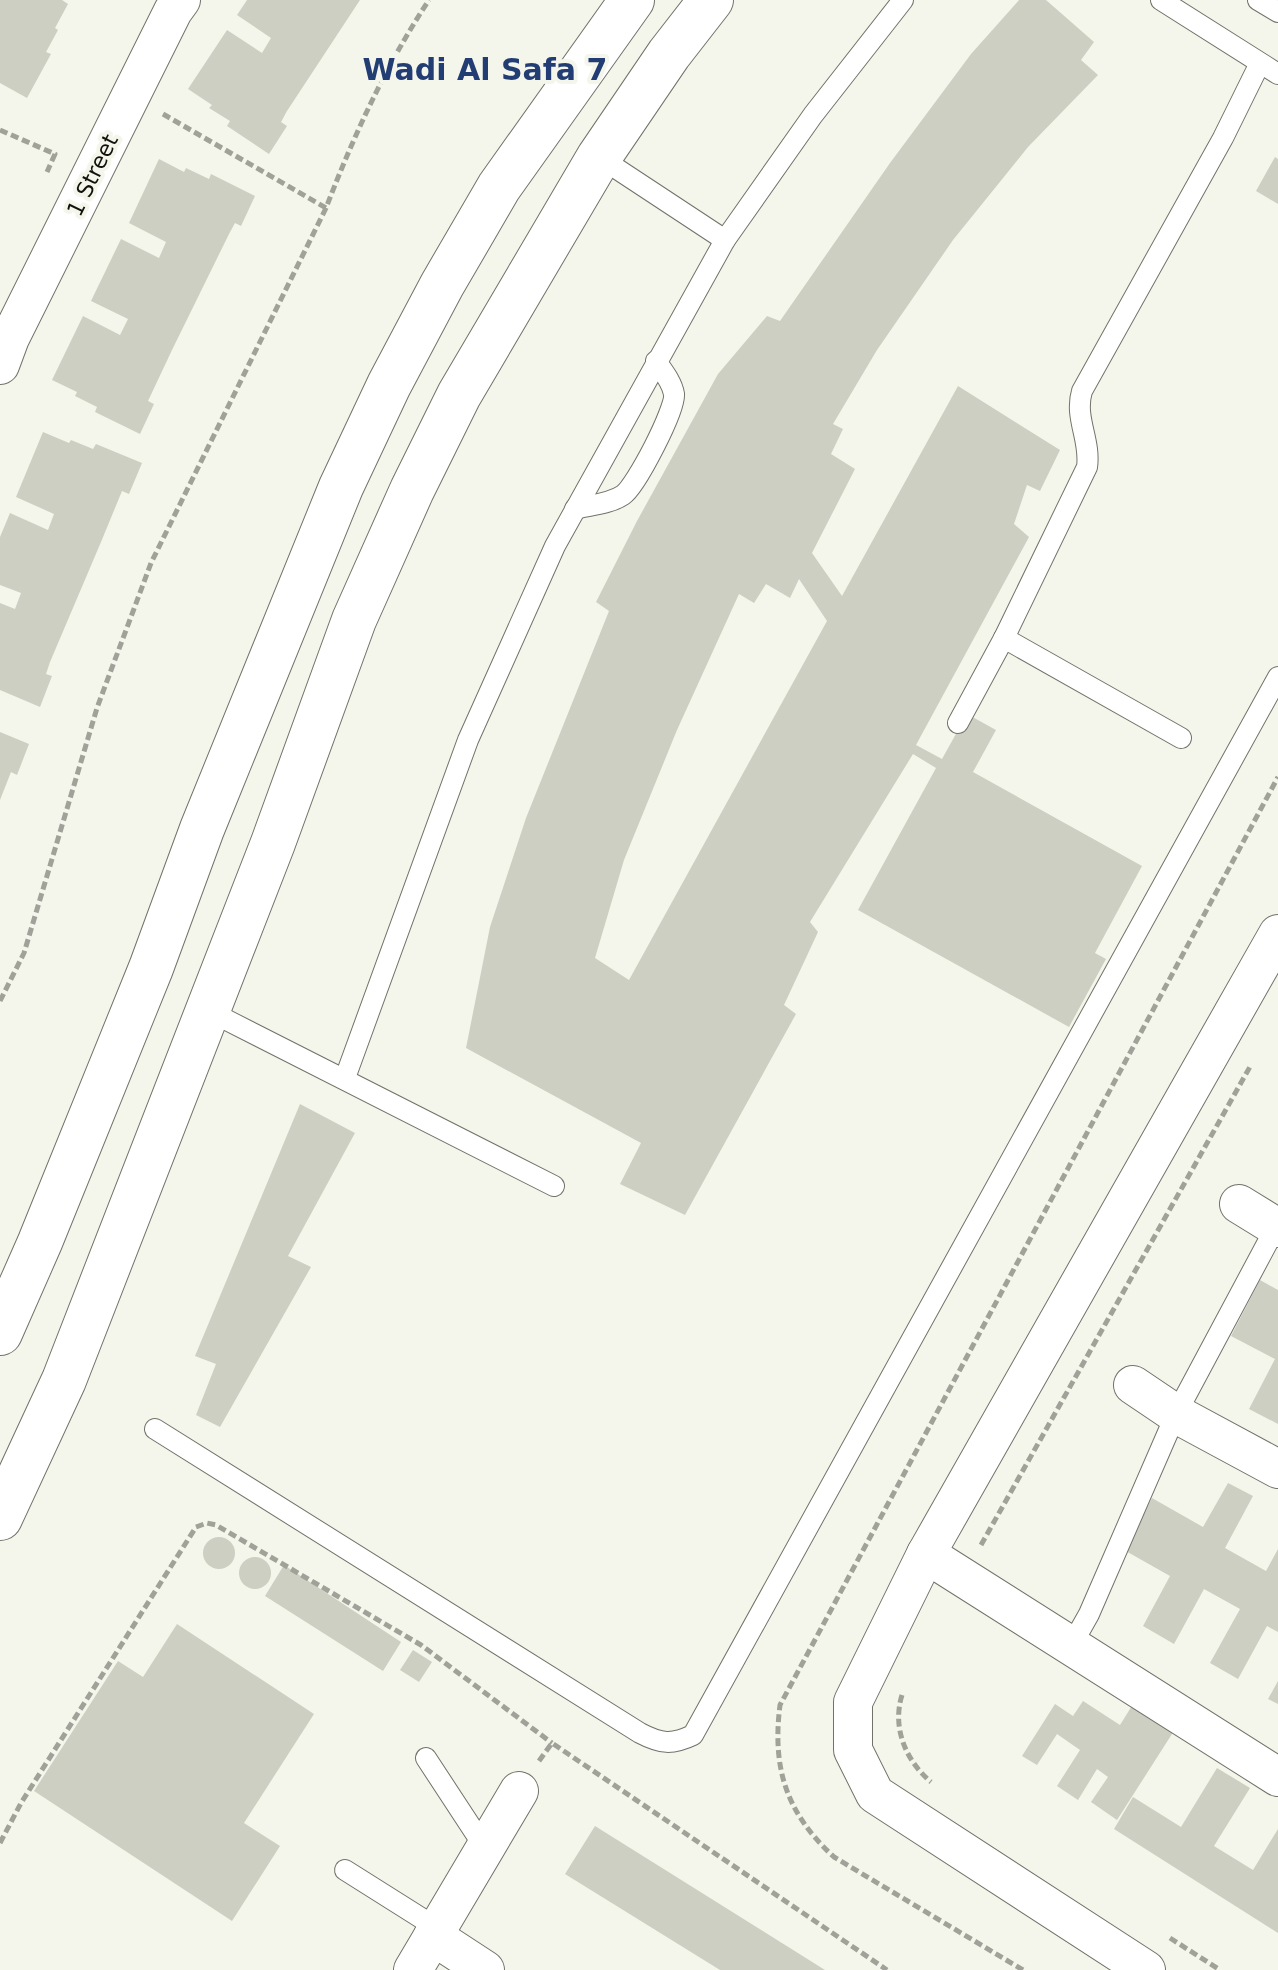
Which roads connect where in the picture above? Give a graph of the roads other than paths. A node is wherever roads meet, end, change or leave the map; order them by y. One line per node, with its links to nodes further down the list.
1 (632, 0): 25 (street)
2 (711, 0): 10 (street)
3 (903, 0): 11 (lane)
4 (1161, 0): 8 (lane)
5 (1258, 0): 7 (lane)
6 (170, 4): 12 (street, 1 Street)
7 (1278, 12)
8 (1260, 63): 9 (lane); 15 (lane)
9 (1278, 74)
10 (599, 157): 11 (lane); 20 (street)
11 (725, 240): 13 (lane)
12 (3, 346)
13 (656, 361): 14 (lane); 14 (lane)
14 (575, 509): 21 (lane)
15 (1004, 638): 17 (lane); 18 (lane)
16 (1278, 677): 28 (lane)
17 (958, 723)
18 (1181, 738)
19 (1278, 934): 31 (street)
20 (207, 1010): 21 (lane); 30 (street)
21 (345, 1078): 22 (lane)
22 (554, 1186)
23 (1239, 1204): 24 (street)
24 (1277, 1226): 27 (lane)
25 (0, 1333)
26 (1133, 1385): 27 (street)
27 (1176, 1414): 29 (street); 32 (lane)
28 (155, 1429)
29 (1278, 1469)
30 (0, 1518)
31 (926, 1554): 32 (street); 41 (street)
32 (1071, 1646): 34 (street)
33 (426, 1758): 36 (lane)
34 (1275, 1768)
35 (519, 1791): 36 (street)
36 (485, 1848): 38 (street)
37 (345, 1870): 38 (lane)
38 (435, 1932): 39 (street); 40 (street)
39 (413, 1970)
40 (485, 1970)
41 (1146, 1970)

